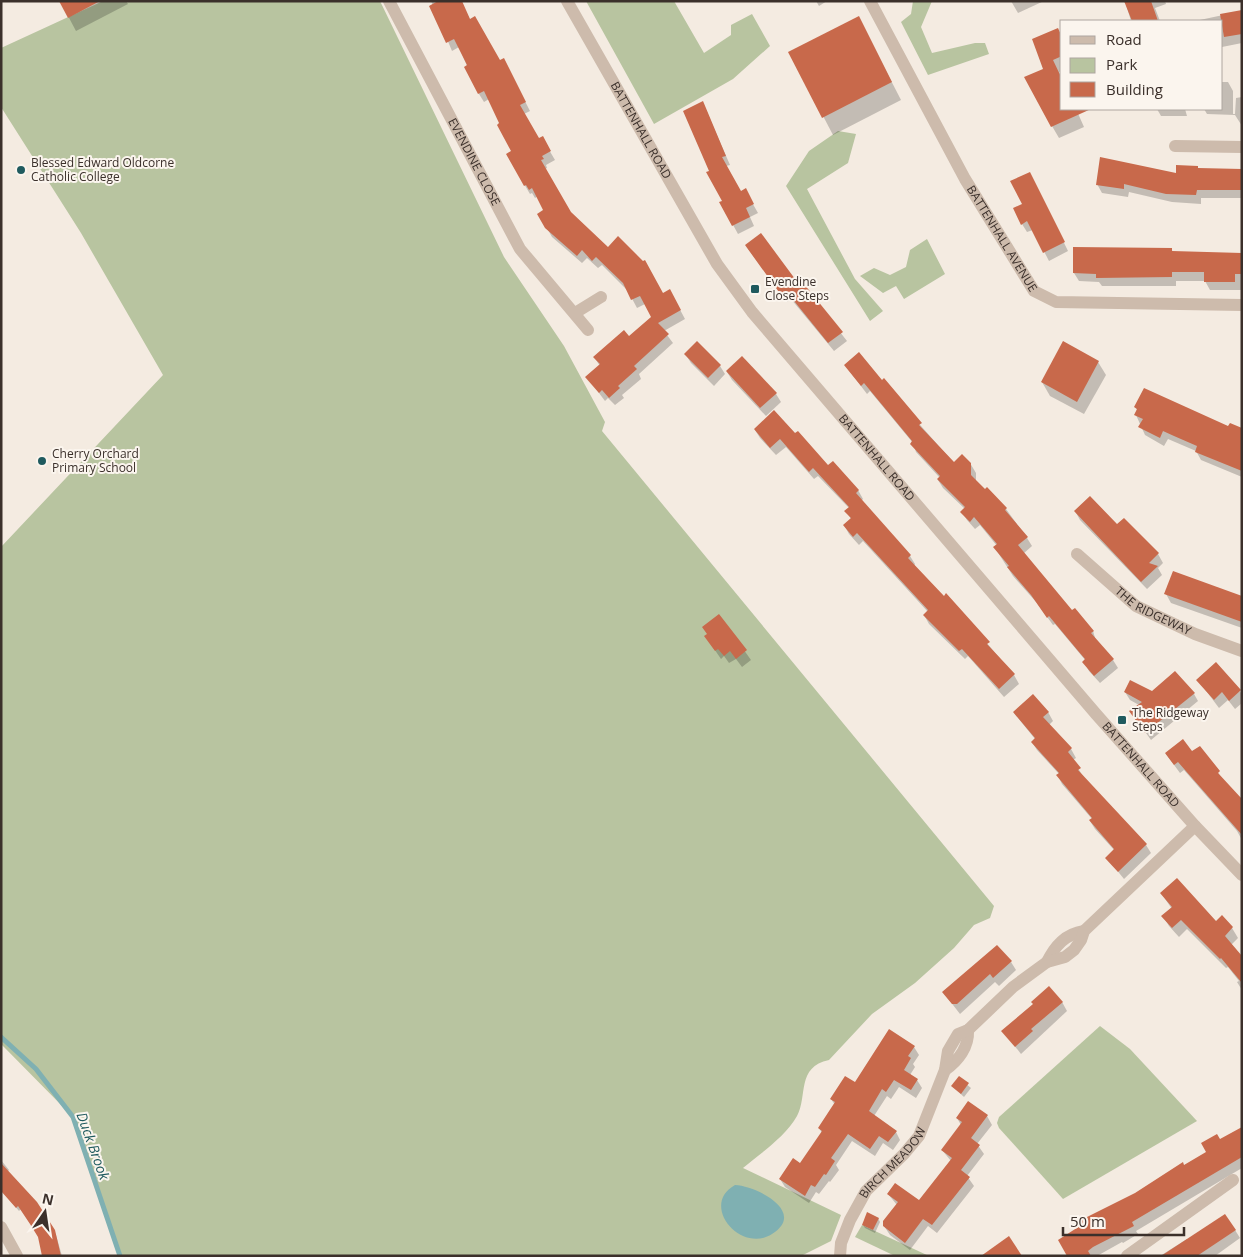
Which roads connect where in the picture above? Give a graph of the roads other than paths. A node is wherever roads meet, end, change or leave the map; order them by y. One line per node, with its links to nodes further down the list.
1 (389, 1): 8 (street, EVENDINE CLOSE)
2 (566, 1): 12 (street, BATTENHALL ROAD)
3 (870, 1): 7 (street, BATTENHALL AVENUE)
4 (1176, 146): 5 (street)
5 (1242, 147)
6 (601, 297): 8 (street)
7 (1242, 305)
8 (576, 314): 9 (street, EVENDINE CLOSE)
9 (588, 330)
10 (1077, 554): 11 (street, THE RIDGEWAY)
11 (1242, 652)
12 (1195, 826): 13 (street, BATTENHALL ROAD); 18 (street, BIRCH MEADOW)
13 (1242, 875)
14 (1234, 1180): 19 (street)
15 (1, 1227): 16 (street)
16 (6, 1242): 17 (street)
17 (17, 1256)
18 (840, 1256)
19 (1127, 1256)

